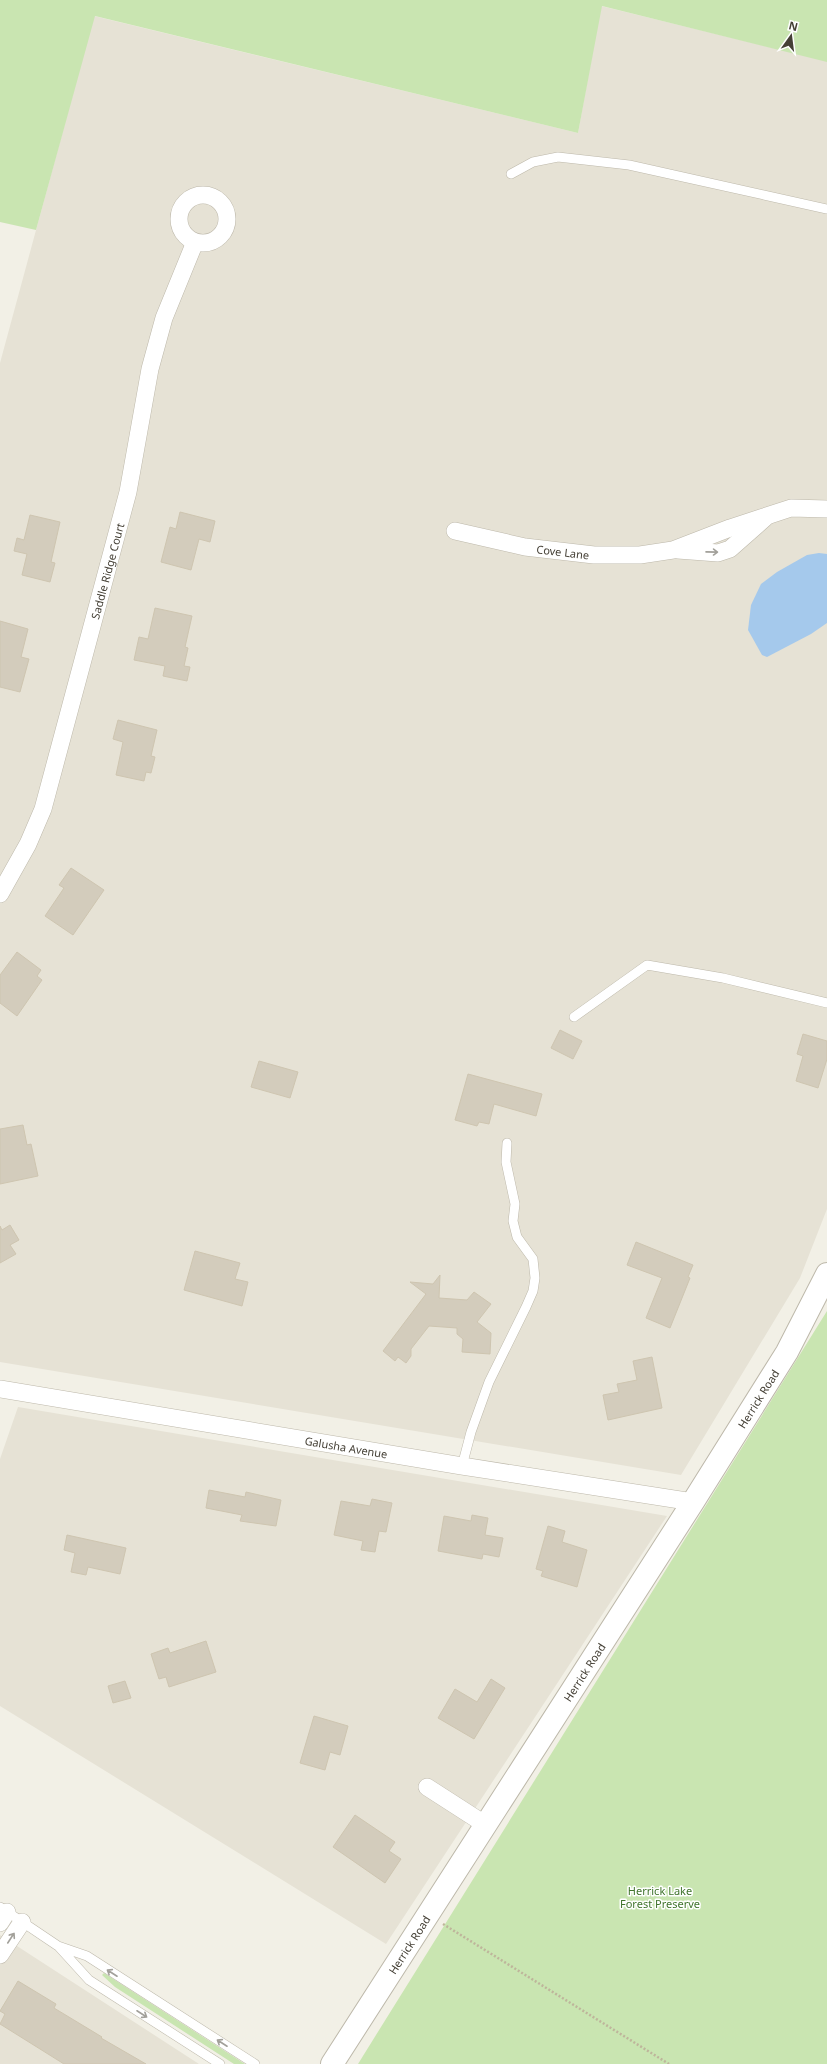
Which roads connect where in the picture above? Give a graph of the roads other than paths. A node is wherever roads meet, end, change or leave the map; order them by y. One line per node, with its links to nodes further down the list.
1 (511, 174): 2 (lane)
2 (827, 210)
3 (195, 242): 6 (street, Saddle Ridge Court)
4 (827, 509): 5 (street, Cove Lane)
5 (455, 531)
6 (0, 894)
7 (827, 1002): 8 (lane)
8 (574, 1017)
9 (507, 1143): 12 (lane)
10 (827, 1274): 13 (street, Herrick Road)
11 (0, 1389): 12 (street, Galusha Avenue)
12 (462, 1466): 13 (street, Galusha Avenue)
13 (693, 1502): 15 (street, Herrick Road)
14 (427, 1787): 15 (street)
15 (486, 1825): 22 (street, Herrick Road)
16 (2, 1914): 17 (lane)
17 (22, 1922): 18 (lane); 19 (street, one-way to 17)
18 (58, 1946): 20 (lane, one-way to 20); 21 (lane, one-way to 18)
19 (0, 1955)
20 (220, 2064)
21 (255, 2064)
22 (332, 2064)

